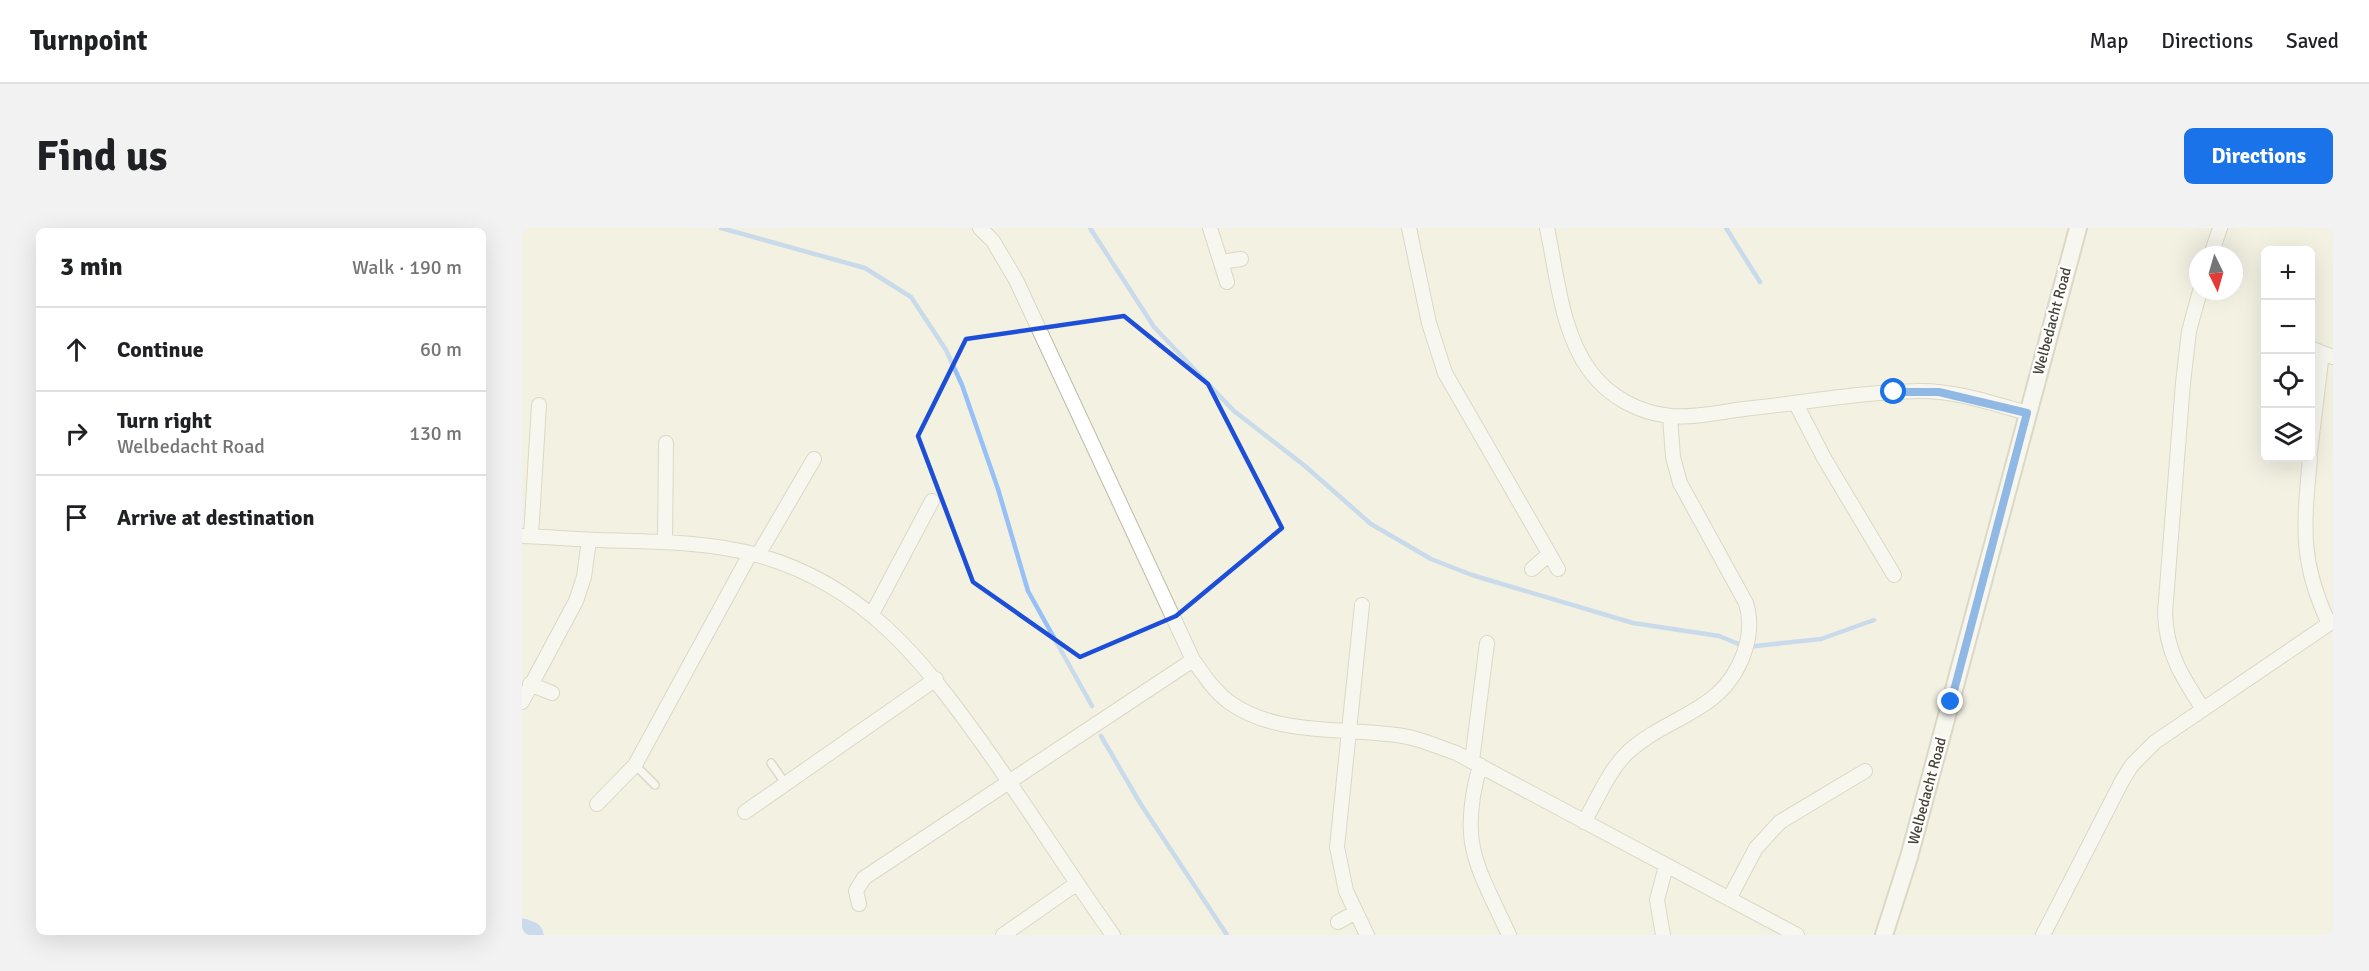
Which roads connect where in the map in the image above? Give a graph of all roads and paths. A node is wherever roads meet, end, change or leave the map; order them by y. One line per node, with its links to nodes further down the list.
1 (980, 228): 34 (street)
2 (1210, 228): 9 (street)
3 (1409, 228): 26 (street)
4 (1547, 228): 17 (street)
5 (2078, 228): 16 (street, Welbedacht Road)
6 (2220, 228): 7 (street)
7 (2214, 246)
8 (1241, 259): 9 (street)
9 (1221, 262): 10 (street)
10 (1227, 282)
11 (2198, 300): 39 (street)
12 (2322, 353): 15 (street)
13 (1796, 404): 16 (street); 17 (street); 29 (street)
14 (539, 405): 22 (street)
15 (2315, 411)
16 (2027, 413): 63 (street, Welbedacht Road)
17 (1670, 416): 50 (street)
18 (666, 443): 24 (street)
19 (814, 459): 25 (street)
20 (2310, 462): 32 (street)
21 (932, 501): 31 (street)
22 (526, 536): 23 (street)
23 (589, 540): 24 (street); 36 (street)
24 (665, 542): 25 (street)
25 (754, 554): 31 (street); 43 (street)
26 (1549, 554): 27 (street); 28 (street)
27 (1532, 569)
28 (1558, 569)
29 (1894, 575)
30 (1362, 605): 40 (street)
31 (872, 614): 35 (street)
32 (2331, 622): 39 (street)
33 (1487, 643): 42 (street)
34 (1193, 660): 40 (street); 45 (street)
35 (936, 679): 45 (street); 46 (street)
36 (530, 684): 37 (street); 38 (street)
37 (552, 693)
38 (522, 702)
39 (2203, 709): 64 (street)
40 (1351, 730): 42 (street); 55 (street)
41 (771, 763): 46 (lane)
42 (1476, 763): 50 (street); 60 (street)
43 (635, 765): 47 (lane); 48 (street)
44 (1865, 771): 53 (street)
45 (1009, 781): 52 (street); 54 (street)
46 (785, 783): 49 (street)
47 (655, 785)
48 (597, 804)
49 (745, 812)
50 (1584, 822): 51 (street)
51 (1666, 866): 53 (street); 61 (street)
52 (1077, 884): 57 (street); 58 (street)
53 (1729, 899): 62 (street)
54 (859, 904)
55 (1356, 912): 56 (street); 59 (street)
56 (1338, 922)
57 (1003, 935)
58 (1113, 935)
59 (1367, 935)
60 (1509, 935)
61 (1663, 935)
62 (1797, 935)
63 (1884, 935)
64 (2043, 935)

